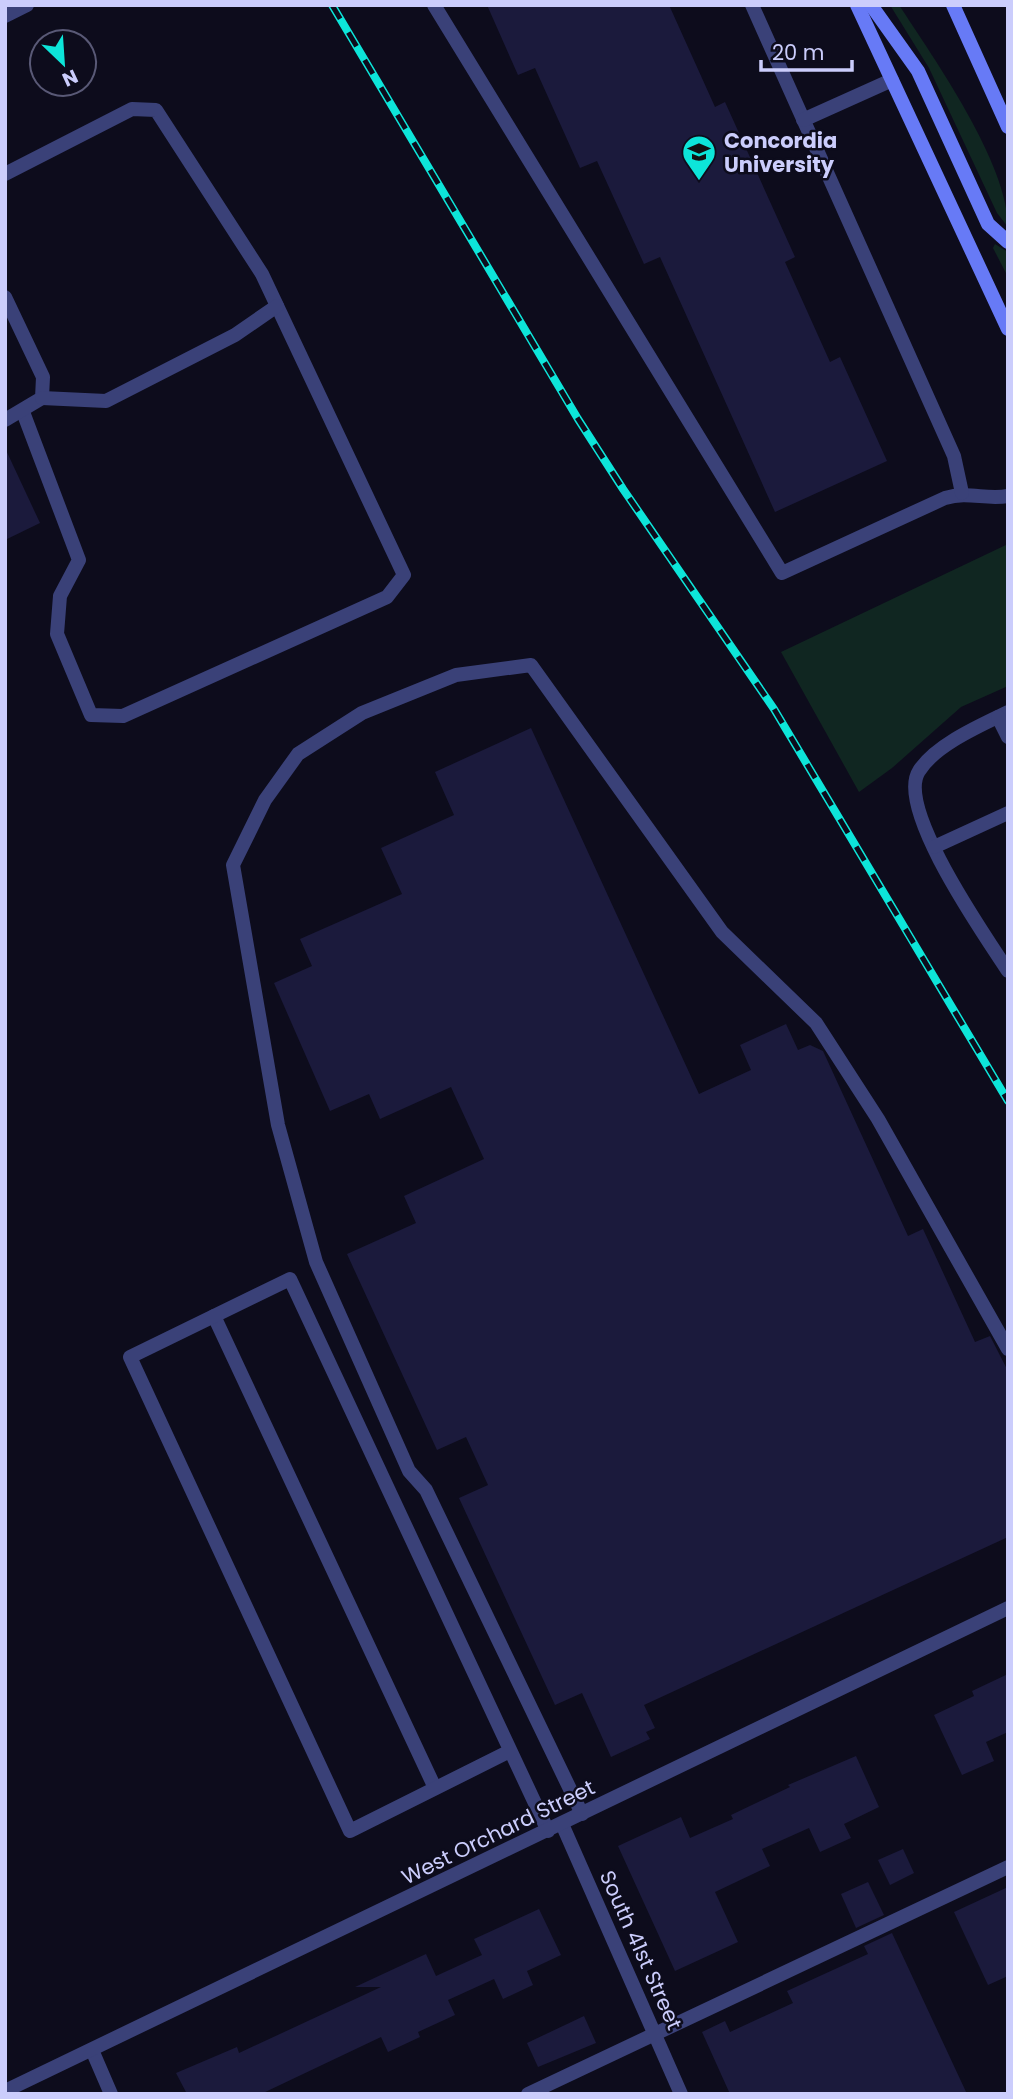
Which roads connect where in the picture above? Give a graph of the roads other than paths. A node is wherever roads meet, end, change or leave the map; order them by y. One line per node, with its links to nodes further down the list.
1 (27, 5): 7 (street)
2 (434, 5): 20 (street)
3 (752, 5): 9 (street)
4 (857, 5): 8 (main road)
5 (871, 5): 12 (main road)
6 (953, 5): 10 (main road)
7 (5, 16)
8 (892, 80): 9 (street); 16 (main road)
9 (803, 120): 20 (street)
10 (1008, 127)
11 (5, 174): 14 (street)
12 (1008, 242)
13 (5, 297): 15 (street)
14 (277, 306): 17 (street); 18 (street)
15 (11, 324): 17 (street)
16 (1008, 329)
17 (42, 398): 18 (street)
18 (23, 412): 19 (street)
19 (5, 420)
20 (962, 493): 21 (street)
21 (1008, 496)
22 (1003, 715): 23 (street); 25 (street)
23 (1008, 737)
24 (1008, 813): 25 (street)
25 (934, 847): 26 (street)
26 (1008, 971)
27 (214, 1316): 30 (street); 31 (street); 31 (street)
28 (1008, 1349): 32 (street)
29 (1008, 1608): 32 (street, West Orchard Street)
30 (510, 1751): 31 (street); 34 (street)
31 (435, 1788)
32 (582, 1814): 33 (street, West Orchard Street)
33 (562, 1824): 34 (street, West Orchard Street); 36 (street, South 41st Street)
34 (548, 1831): 37 (street, West Orchard Street)
35 (1008, 1867): 36 (street)
36 (656, 2033): 40 (street); 41 (street, South 41st Street)
37 (92, 2050): 38 (street, West Orchard Street); 39 (street)
38 (5, 2091)
39 (111, 2094)
40 (528, 2094)
41 (681, 2094)

